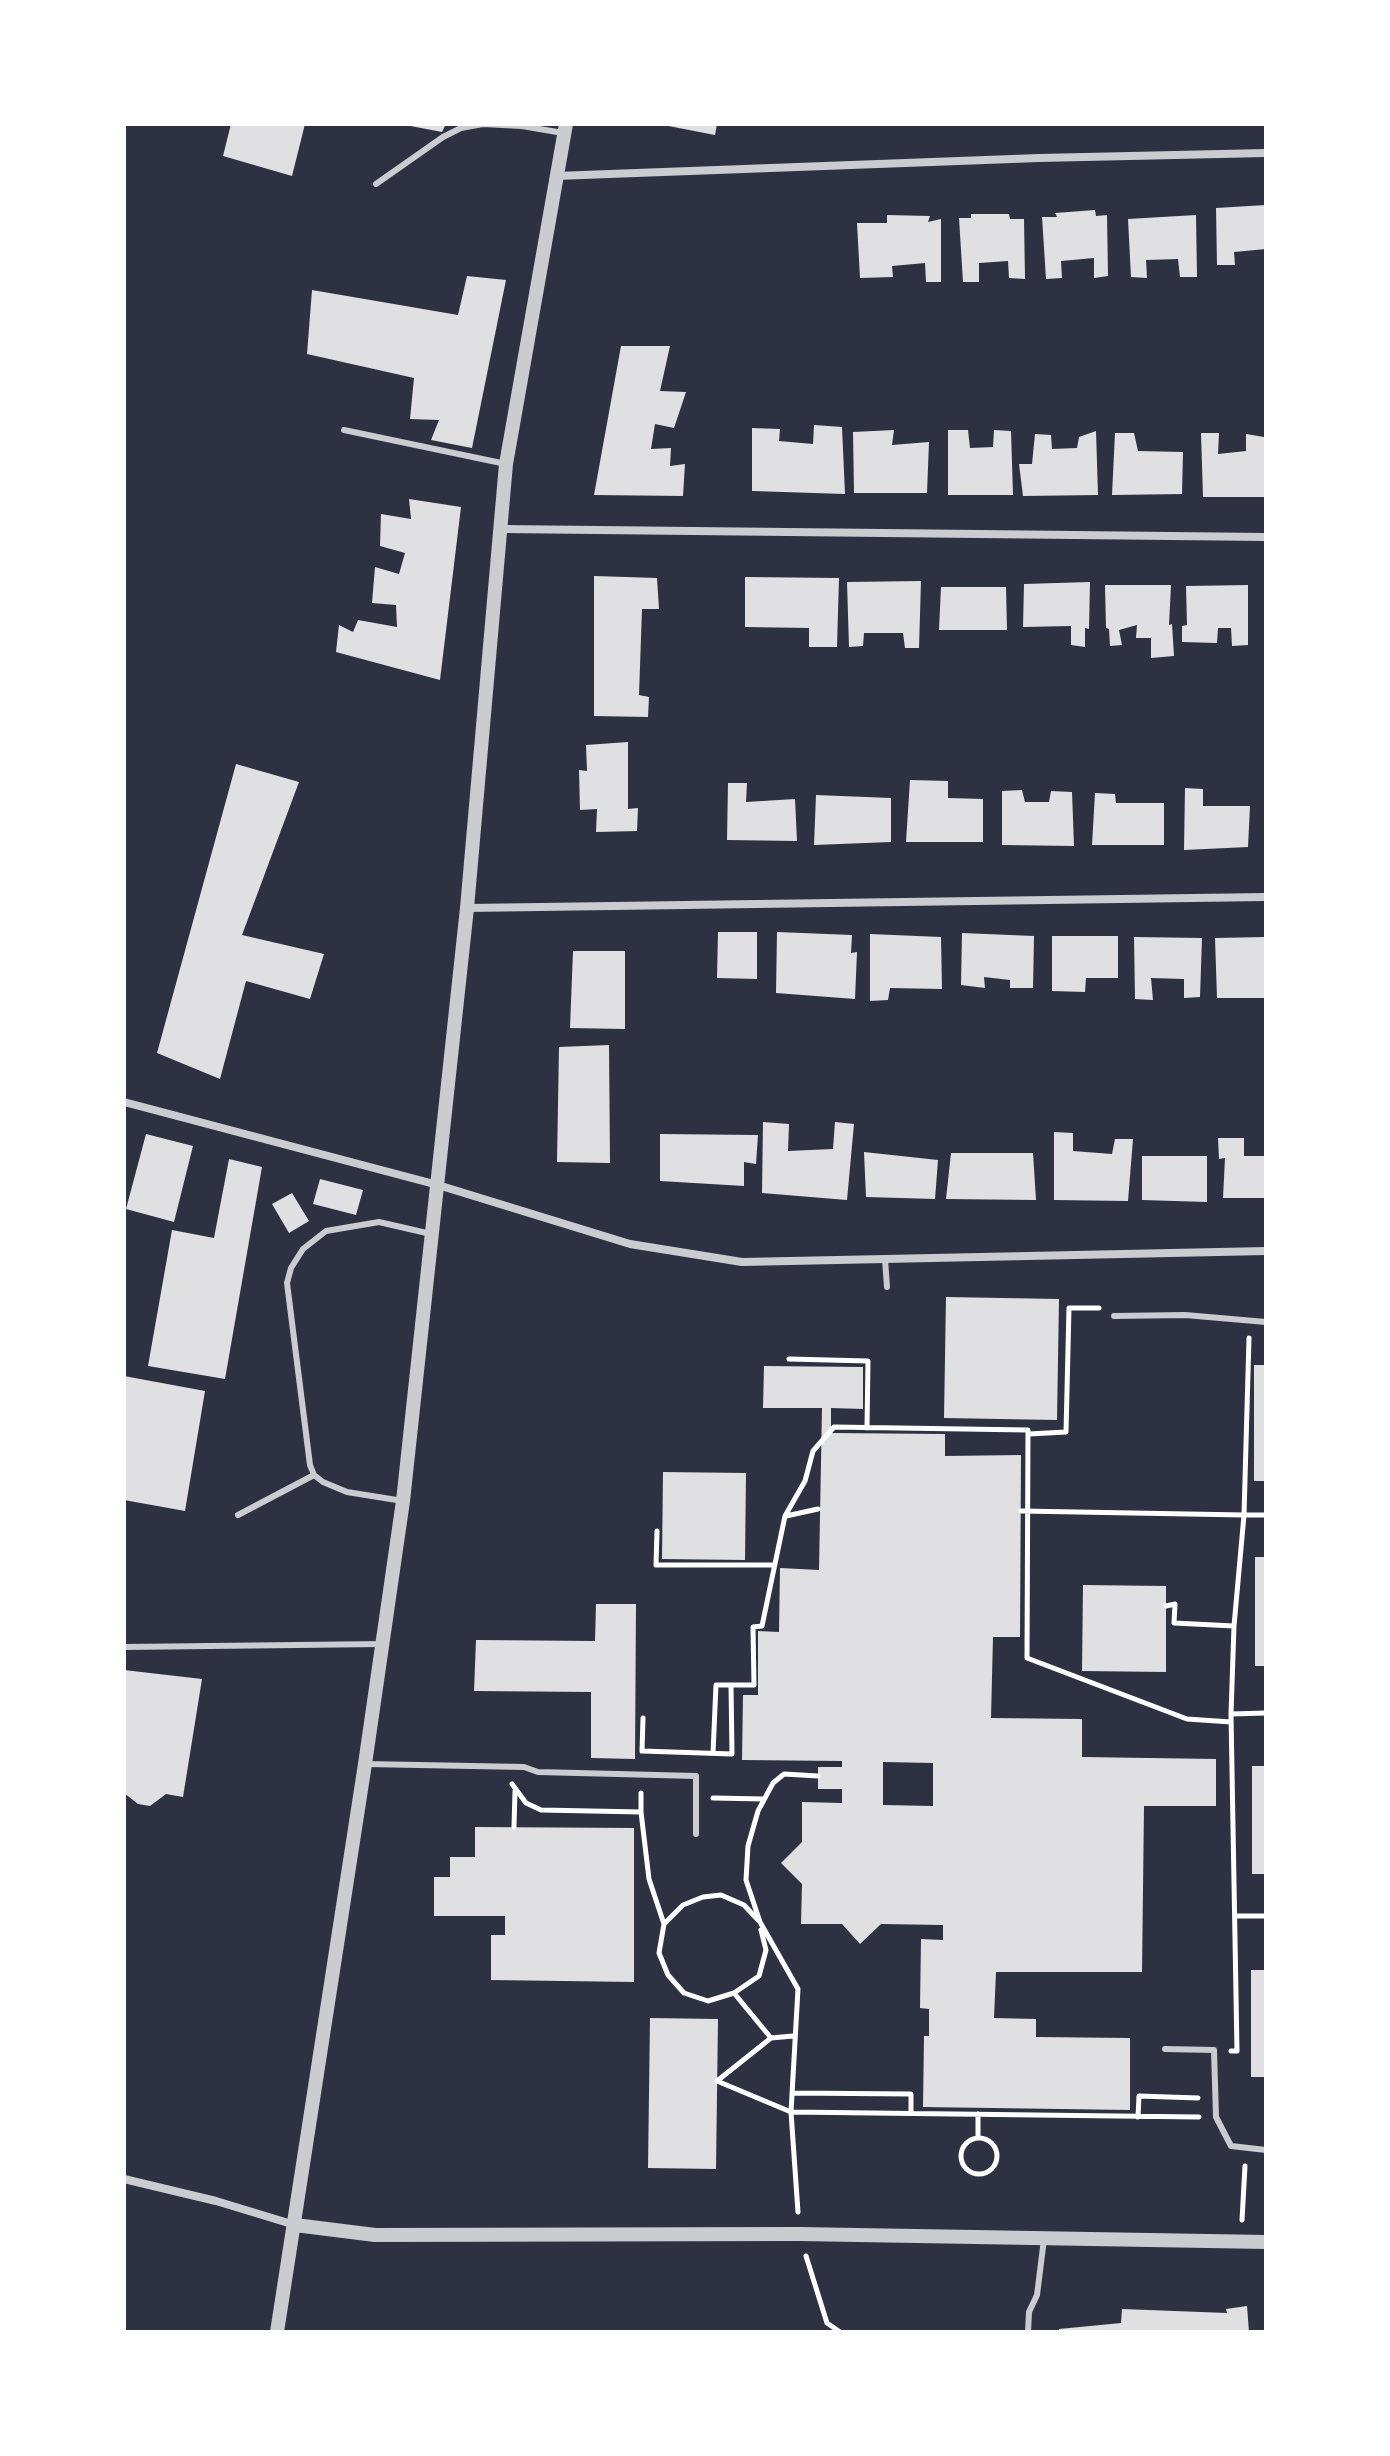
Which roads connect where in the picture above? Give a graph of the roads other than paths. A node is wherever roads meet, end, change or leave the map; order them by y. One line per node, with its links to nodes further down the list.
1 (565, 129): 3 (street); 4 (lane)
2 (1266, 153): 3 (street)
3 (555, 176): 6 (street)
4 (376, 184)
5 (344, 430): 6 (lane)
6 (506, 464): 7 (street)
7 (501, 529): 8 (street); 10 (street)
8 (1266, 537)
9 (1266, 897): 10 (street)
10 (467, 908): 12 (street)
11 (124, 1102): 12 (street)
12 (438, 1185): 13 (street); 15 (street)
13 (431, 1234): 19 (lane); 20 (street)
14 (1266, 1251): 15 (street)
15 (885, 1259): 16 (lane)
16 (887, 1287)
17 (1114, 1316): 18 (lane)
18 (1266, 1322)
19 (314, 1475): 20 (lane); 21 (lane)
20 (403, 1501): 22 (street)
21 (238, 1515)
22 (382, 1644): 23 (lane); 24 (street)
23 (124, 1647)
24 (365, 1764): 25 (lane); 29 (street)
25 (696, 1834)
26 (1165, 2049): 27 (lane)
27 (1266, 2150)
28 (124, 2179): 29 (street)
29 (295, 2225): 30 (street); 32 (street)
30 (1044, 2239): 31 (street); 33 (lane)
31 (1266, 2242)
32 (277, 2332)
33 (1028, 2332)

